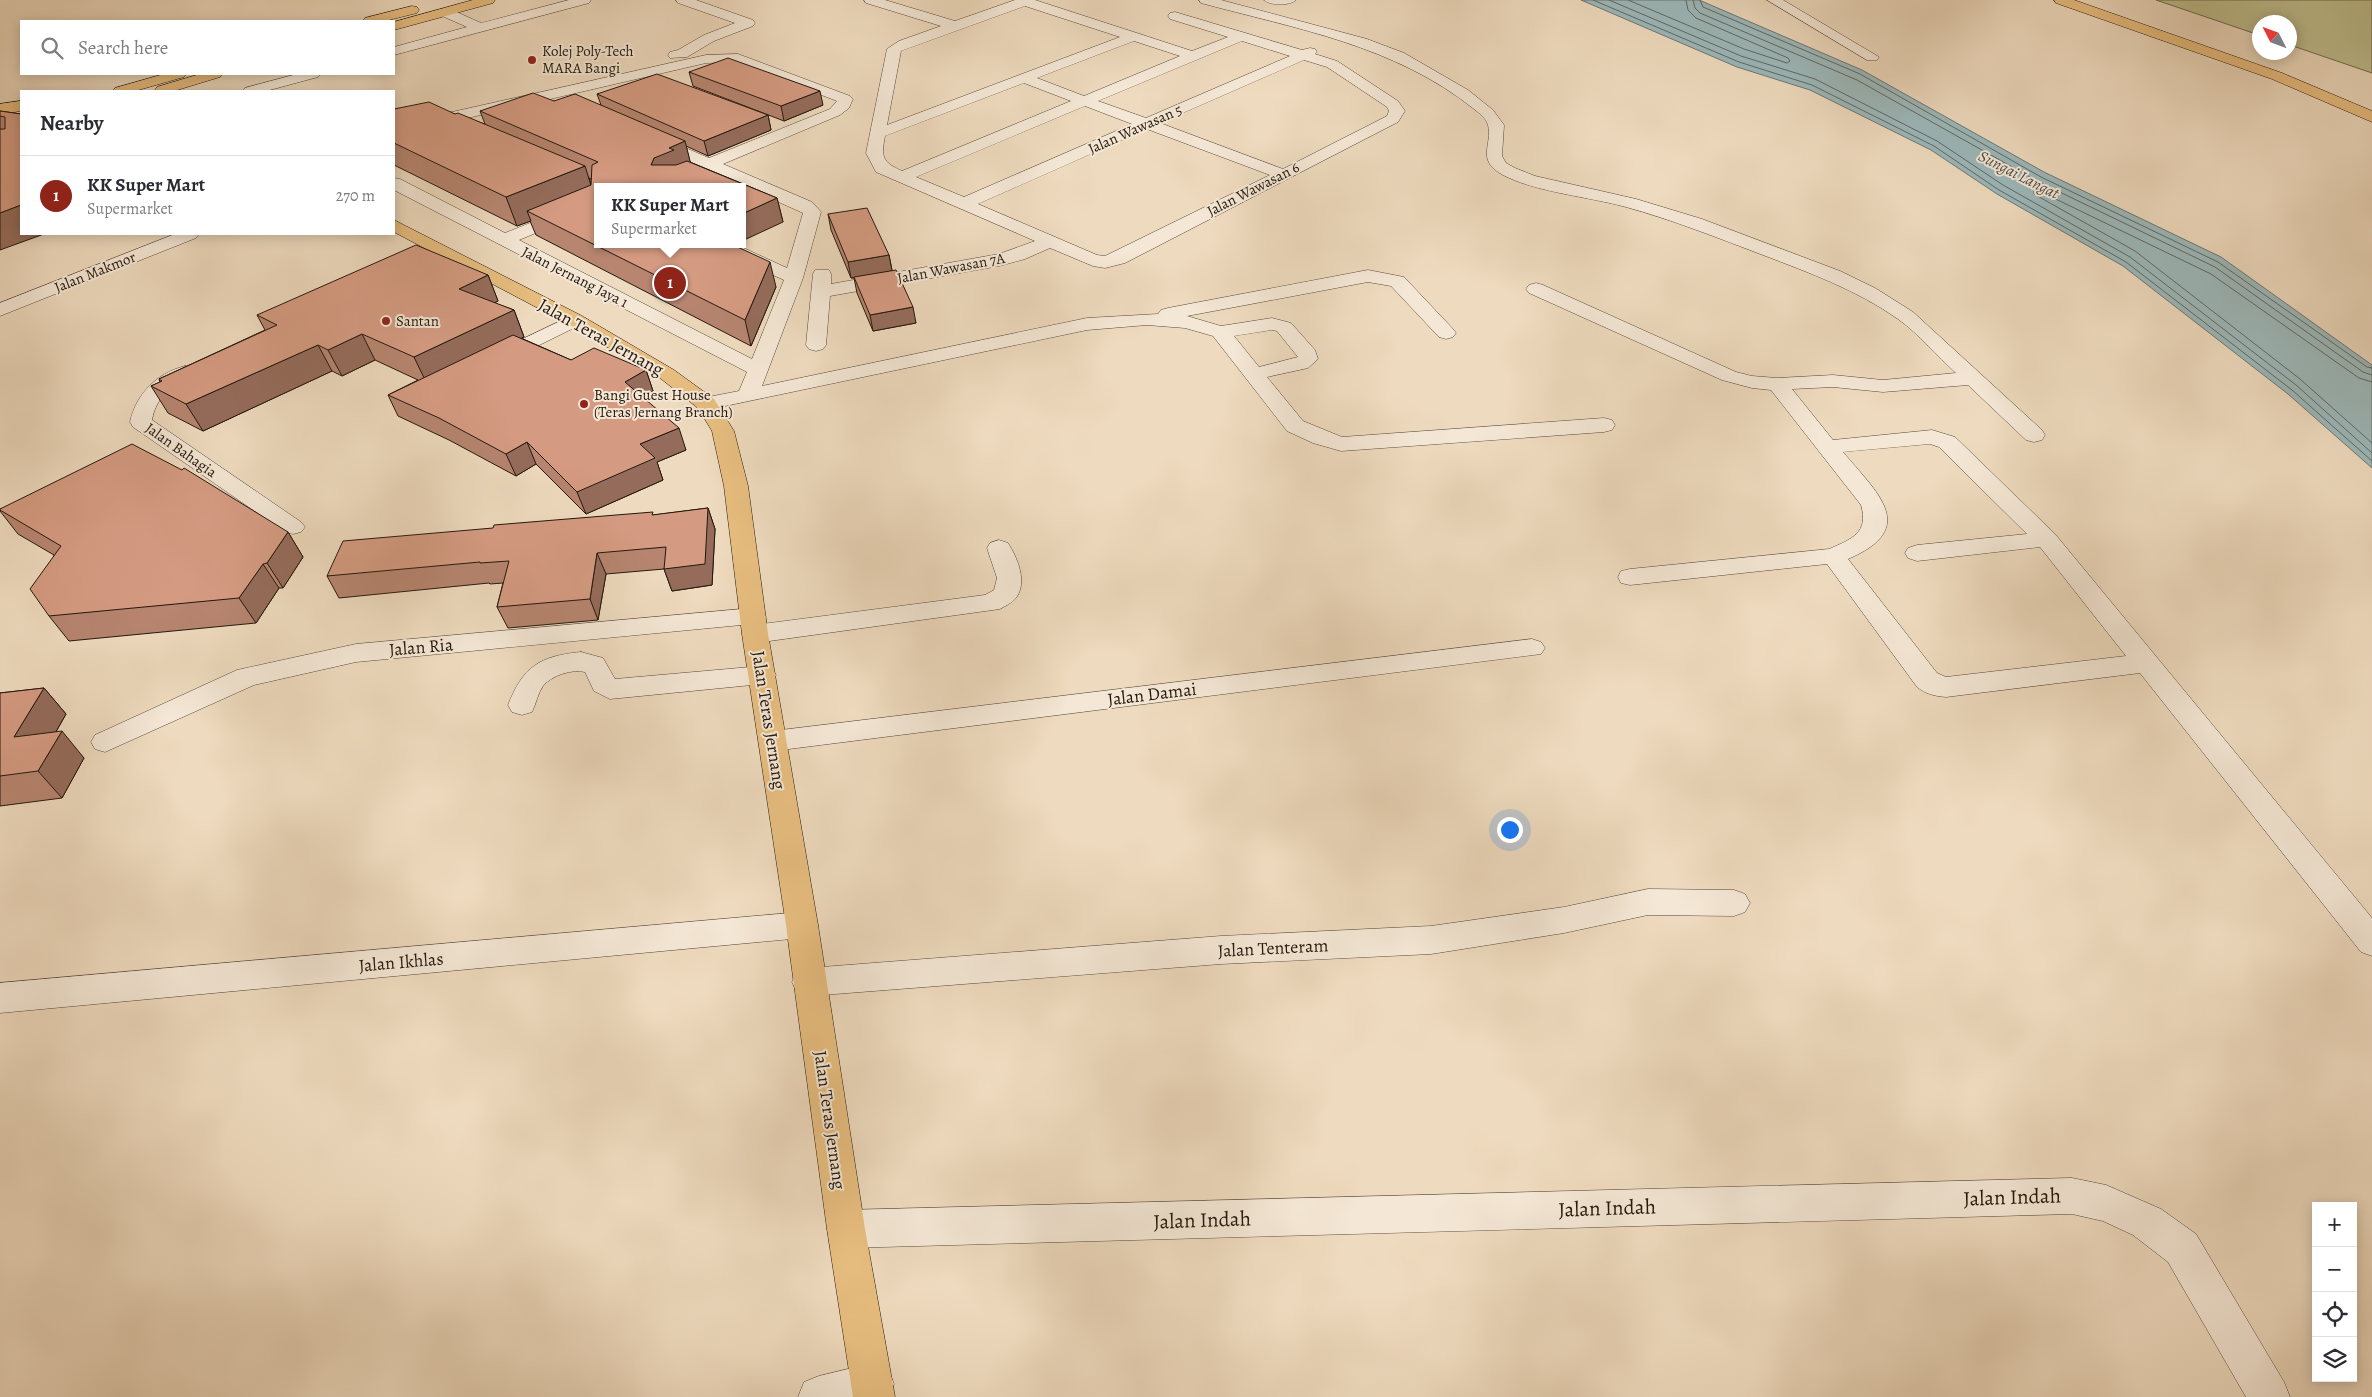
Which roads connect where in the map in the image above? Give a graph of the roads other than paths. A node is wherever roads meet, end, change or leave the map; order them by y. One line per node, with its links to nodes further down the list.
1 (488, 0): 12 (main road)
2 (584, 0): 17 (street)
3 (683, 0): 42 (street)
4 (871, 0): 16 (street)
5 (1206, 0): 20 (street)
6 (1271, 0): 7 (street)
7 (1289, 0)
8 (1774, 0): 24 (street)
9 (2061, 0): 43 (main road)
10 (2090, 0): 38 (main road)
11 (1026, 1): 16 (street); 19 (street)
12 (446, 6): 14 (main road); 15 (main road); 17 (street)
13 (1174, 16): 18 (street)
14 (375, 20)
15 (395, 26)
16 (955, 26): 53 (street)
17 (480, 28): 21 (street)
18 (1241, 36): 22 (street); 23 (street)
19 (1132, 37): 23 (street); 29 (street)
20 (1341, 37): 22 (street, Jalan Wawasan 5); 79 (street)
21 (395, 51)
22 (1304, 55): 48 (street, Jalan Wawasan 5); 55 (street, Jalan Wawasan 6)
23 (1193, 56): 37 (street)
24 (1872, 57)
25 (642, 74): 30 (street); 36 (street); 50 (street)
26 (175, 75): 31 (main road)
27 (212, 75): 34 (main road)
28 (308, 75): 35 (street)
29 (1023, 78): 37 (street); 53 (street)
30 (668, 84)
31 (135, 86): 32 (main road); 33 (main road)
32 (113, 90)
33 (123, 90)
34 (161, 90)
35 (254, 90)
36 (550, 94): 40 (street); 45 (street)
37 (1084, 101): 48 (street); 56 (street)
38 (2372, 103)
39 (20, 106): 41 (main road)
40 (576, 106)
41 (0, 109)
42 (395, 117)
43 (2372, 117)
44 (0, 118): 46 (main road)
45 (440, 120): 49 (street); 51 (street)
46 (20, 121)
47 (766, 121): 50 (street)
48 (1146, 124): 55 (street); 60 (street, Jalan Wawasan 5)
49 (395, 130)
50 (792, 131): 54 (street)
51 (466, 132)
52 (639, 134): 54 (street)
53 (877, 134): 56 (street)
54 (712, 165): 57 (street); 67 (street)
55 (1282, 174): 64 (street, Jalan Wawasan 6)
56 (902, 176): 60 (street)
57 (691, 177)
58 (395, 184): 63 (street, Jalan Jernang Jaya 1)
59 (594, 194): 63 (street)
60 (965, 203): 64 (street)
61 (395, 226): 72 (main road, Jalan Teras Jernang)
62 (188, 235): 70 (street, Jalan Makmor)
63 (504, 240): 78 (street, Jalan Jernang Jaya 1)
64 (1050, 241): 69 (street, Jalan Wawasan 7A)
65 (728, 248): 67 (street)
66 (822, 272): 69 (street)
67 (794, 278): 78 (street)
68 (1536, 288): 81 (street)
69 (820, 292): 75 (street)
70 (0, 310)
71 (1147, 319): 73 (street); 74 (street); 82 (street)
72 (575, 320): 77 (street); 83 (main road, Jalan Teras Jernang)
73 (1220, 332): 80 (street); 80 (street)
74 (1446, 333)
75 (816, 345)
76 (202, 364): 87 (street, Jalan Bahagia)
77 (478, 368)
78 (756, 369): 82 (street)
79 (1967, 372): 81 (street); 85 (street)
80 (1254, 374): 84 (street)
81 (1777, 384): 86 (street)
82 (748, 395): 83 (street)
83 (706, 404): 93 (main road, Jalan Teras Jernang)
84 (1604, 425)
85 (2034, 435)
86 (1827, 447): 88 (street); 91 (street)
87 (293, 527)
88 (2046, 539): 90 (street); 95 (street)
89 (999, 548): 93 (street, Jalan Ria)
90 (1916, 553)
91 (1833, 556): 92 (street); 95 (street)
92 (1630, 577)
93 (754, 625): 96 (main road, Jalan Teras Jernang); 99 (street, Jalan Ria)
94 (1532, 648): 98 (street, Jalan Damai)
95 (2148, 663): 102 (street)
96 (762, 675): 97 (street); 98 (main road, Jalan Teras Jernang)
97 (522, 705)
98 (773, 741): 101 (main road, Jalan Teras Jernang)
99 (105, 742)
100 (1734, 903): 103 (street, Jalan Tenteram)
101 (802, 925): 103 (main road, Jalan Teras Jernang); 104 (street, Jalan Ikhlas)
102 (2372, 942)
103 (809, 982): 105 (main road, Jalan Teras Jernang)
104 (0, 998)
105 (846, 1229): 106 (main road, Jalan Teras Jernang); 108 (street, Jalan Indah)
106 (874, 1391): 107 (street)
107 (819, 1397)
108 (2269, 1397)

